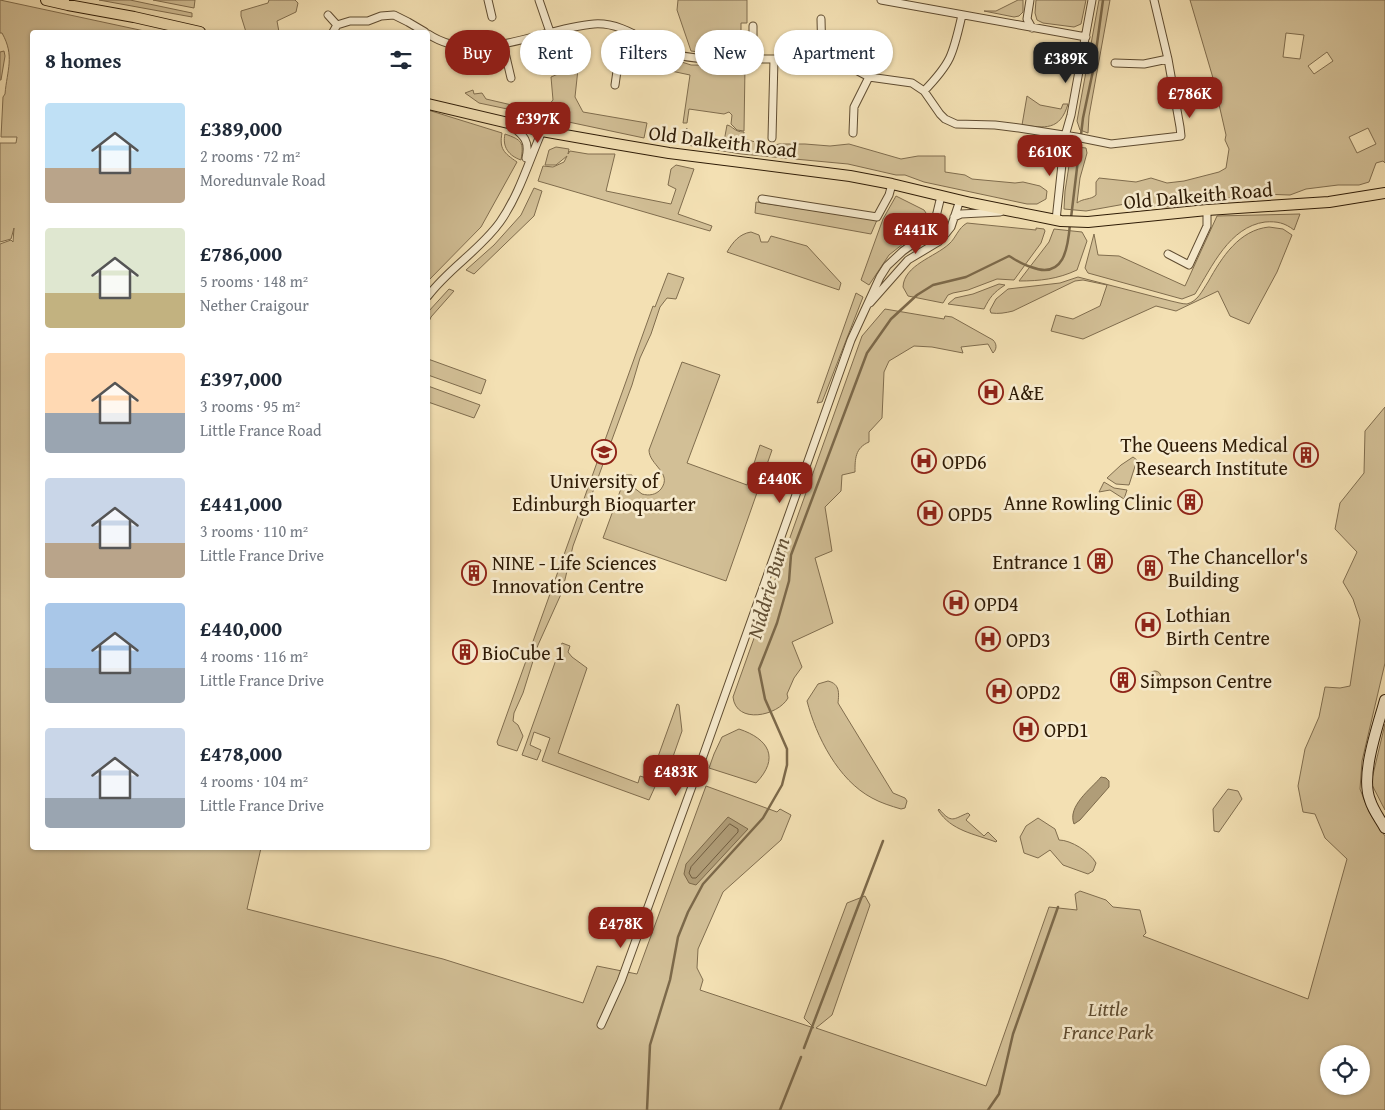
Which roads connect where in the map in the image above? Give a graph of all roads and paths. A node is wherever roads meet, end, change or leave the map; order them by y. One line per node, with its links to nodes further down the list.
1 (46, 0): 15 (main road)
2 (488, 0): 10 (street)
3 (540, 0): 18 (street)
4 (880, 0): 9 (street)
5 (1030, 0): 14 (street)
6 (1092, 0): 24 (street)
7 (1154, 0): 28 (street)
8 (328, 15): 12 (street)
9 (962, 16): 14 (street); 36 (street)
10 (492, 17)
11 (821, 19): 22 (street)
12 (337, 25): 16 (street); 17 (street)
13 (753, 26): 21 (street)
14 (1032, 28): 24 (street)
15 (191, 30)
16 (334, 30)
17 (421, 30)
18 (549, 30)
19 (562, 30): 20 (street)
20 (624, 30)
21 (753, 30)
22 (821, 30)
23 (430, 35): 25 (street)
24 (1086, 37): 41 (street)
25 (445, 43)
26 (764, 59): 27 (street)
27 (774, 59): 42 (street)
28 (1168, 59): 29 (street); 41 (street)
29 (1115, 63)
30 (509, 75): 34 (street)
31 (616, 75): 35 (street)
32 (865, 75): 33 (street)
33 (869, 77): 36 (street); 40 (street)
34 (510, 78)
35 (615, 85)
36 (924, 91): 41 (street)
37 (430, 104): 38 (main road, Old Dalkeith Road)
38 (508, 123): 39 (main road, Old Dalkeith Road); 43 (street)
39 (542, 131): 43 (street); 44 (main road, Old Dalkeith Road)
40 (853, 133)
41 (1065, 136): 52 (street)
42 (772, 138)
43 (522, 180): 54 (street)
44 (892, 184): 46 (main road, Old Dalkeith Road); 47 (street)
45 (1385, 194): 49 (main road, Old Dalkeith Road)
46 (941, 196): 48 (main road, Old Dalkeith Road); 55 (street)
47 (762, 200)
48 (960, 200): 50 (main road, Old Dalkeith Road); 51 (street)
49 (1207, 210): 52 (main road, Old Dalkeith Road); 53 (street)
50 (1014, 212): 51 (street, Old Dalkeith Road); 52 (main road, Old Dalkeith Road)
51 (954, 217): 55 (street)
52 (1058, 220)
53 (1168, 254)
54 (430, 294)
55 (867, 307): 58 (street)
56 (1385, 700): 57 (street)
57 (1385, 828)
58 (601, 1025)

